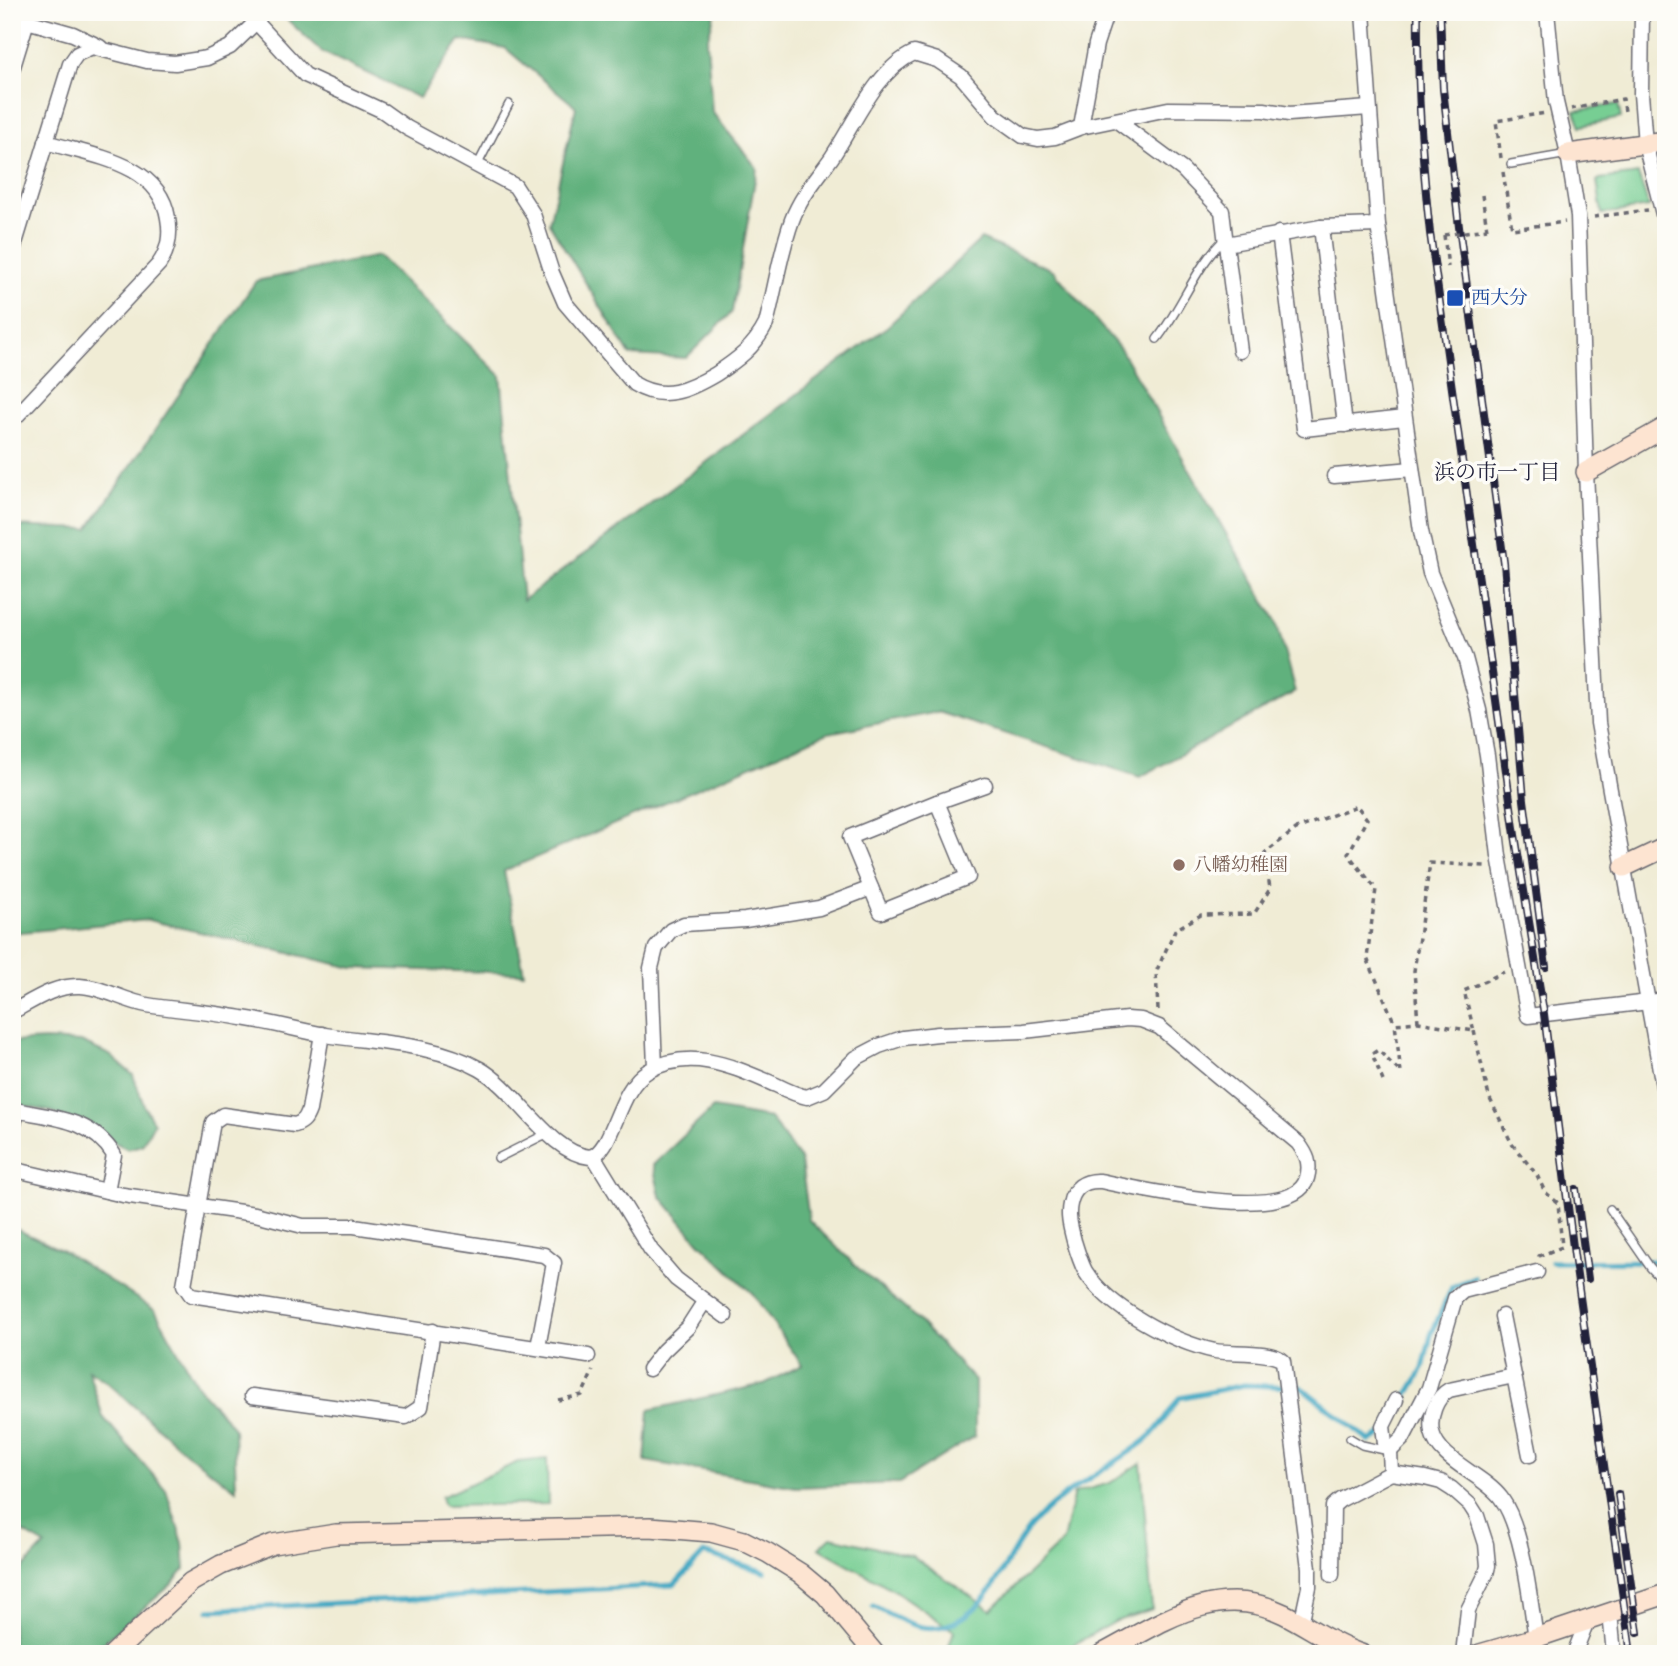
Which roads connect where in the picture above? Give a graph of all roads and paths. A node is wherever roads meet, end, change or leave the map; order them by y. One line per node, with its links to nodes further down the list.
1 (1363, 12): 9 (street)
2 (1548, 12): 15 (street)
3 (1642, 12): 14 (street)
4 (1084, 13): 11 (street)
5 (252, 17): 6 (street); 16 (street)
6 (102, 48): 7 (street); 13 (street)
7 (12, 70)
8 (509, 104): 16 (lane)
9 (1370, 108): 10 (street); 19 (street)
10 (1117, 121): 11 (street); 23 (street)
11 (1081, 127): 16 (street)
12 (1666, 141): 14 (street)
13 (46, 142): 24 (street); 29 (street)
14 (1645, 144): 15 (street); 20 (street)
15 (1568, 154): 17 (lane); 33 (street)
16 (478, 164)
17 (1511, 164)
18 (1482, 195): 25 (path, bridge)
19 (1378, 225): 21 (street); 28 (street)
20 (1666, 226)
21 (1321, 227): 22 (street); 30 (street)
22 (1279, 233): 23 (street); 30 (street)
23 (1225, 241): 26 (lane); 27 (street)
24 (12, 253)
25 (1448, 267)
26 (1157, 339)
27 (1240, 351)
28 (1404, 418): 30 (street); 32 (street)
29 (12, 421)
30 (1345, 425)
31 (1666, 427): 33 (street)
32 (1412, 469): 34 (street); 38 (street)
33 (1586, 472): 39 (street)
34 (1334, 476)
35 (985, 785): 36 (street)
36 (937, 802): 40 (street); 40 (street)
37 (1666, 847): 39 (street)
38 (1501, 867): 41 (street); 45 (path)
39 (1624, 867): 43 (street)
40 (871, 888): 50 (street)
41 (1519, 966): 43 (street); 48 (path)
42 (1666, 1000): 43 (street)
43 (1648, 1003): 52 (street)
44 (12, 1012): 49 (street)
45 (1418, 1023): 46 (path); 48 (path)
46 (1395, 1024): 47 (path); 51 (path)
47 (1159, 1027): 50 (street); 82 (street)
48 (1474, 1031): 61 (path)
49 (322, 1034): 54 (street); 59 (street)
50 (655, 1067): 55 (street)
51 (1383, 1082)
52 (1666, 1103)
53 (12, 1131): 58 (street)
54 (548, 1133): 55 (street); 56 (lane)
55 (594, 1157): 63 (street)
56 (498, 1158)
57 (12, 1169): 58 (street)
58 (107, 1191): 59 (street)
59 (198, 1205): 66 (street); 67 (street)
60 (1610, 1209): 62 (lane)
61 (1537, 1272): 75 (street)
62 (1666, 1284)
63 (704, 1302): 64 (street); 69 (street)
64 (724, 1315)
65 (1502, 1316): 70 (street)
66 (433, 1331): 67 (street); 71 (street)
67 (538, 1347): 68 (street)
68 (588, 1356): 72 (path)
69 (649, 1369)
70 (1514, 1376): 76 (street); 83 (street)
71 (252, 1396)
72 (558, 1400)
73 (1396, 1400): 75 (street)
74 (1350, 1438): 75 (lane)
75 (1388, 1447): 77 (street)
76 (1530, 1455)
77 (1391, 1473): 78 (street); 88 (street)
78 (1332, 1575)
79 (1666, 1594): 80 (street)
80 (1609, 1613): 81 (street); 91 (street)
81 (1587, 1621): 83 (street); 90 (street)
82 (1301, 1624): 86 (street); 87 (street)
83 (1536, 1638): 89 (street)
84 (113, 1654): 85 (street)
85 (875, 1654)
86 (1102, 1654)
87 (1361, 1654)
88 (1463, 1654)
89 (1480, 1654)
90 (1574, 1654)
91 (1614, 1654)

